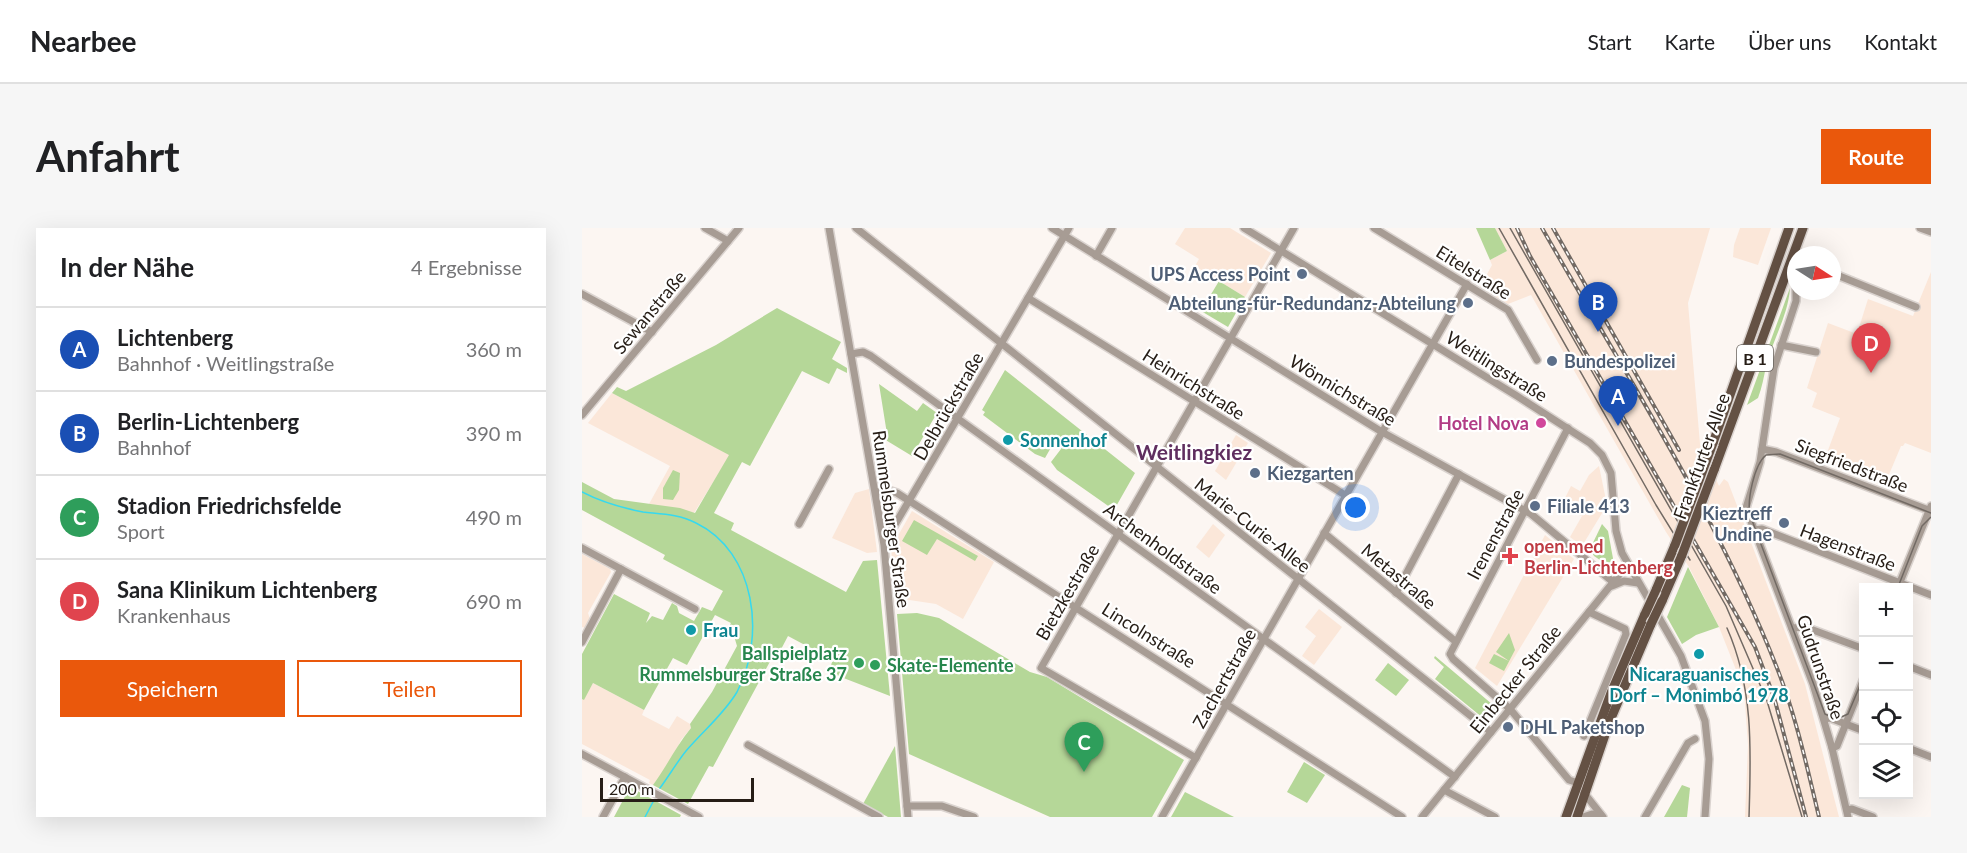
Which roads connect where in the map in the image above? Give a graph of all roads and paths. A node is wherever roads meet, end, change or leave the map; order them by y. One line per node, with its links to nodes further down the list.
1 (705, 228): 16 (street)
2 (739, 228): 16 (street, Sewanstraße)
3 (829, 228): 35 (street, Rummelsburger Straße)
4 (856, 228): 32 (street, Marie-Curie-Allee)
5 (1052, 228): 15 (street, Wönnichstraße)
6 (1069, 228): 15 (street, Delbrückstraße)
7 (1112, 228): 21 (street)
8 (1244, 228): 18 (street, Weitlingstraße)
9 (1294, 228): 18 (street, Bietzkestraße)
10 (1374, 228): 24 (street, Eitelstraße)
11 (1790, 228): 19 (main road, Frankfurter Allee / B 1)
12 (1803, 228): 17 (main road, Frankfurter Allee / B 1)
13 (1920, 228): 14 (street)
14 (1931, 232)
15 (1064, 236): 21 (street, Wönnichstraße); 26 (street, Delbrückstraße)
16 (728, 241): 29 (street, Sewanstraße)
17 (1798, 246)
18 (1281, 250): 30 (street, Bietzkestraße); 31 (street, Weitlingstraße)
19 (1781, 252): 20 (street); 94 (main road, Frankfurter Allee / B 1, bridge)
20 (1787, 255)
21 (1096, 256): 30 (street, Wönnichstraße)
22 (1787, 277): 96 (main road, Frankfurter Allee / B 1, bridge)
23 (1841, 277): 28 (street)
24 (1467, 284): 31 (street, Zachertstraße); 36 (street, Eitelstraße)
25 (582, 294): 29 (street)
26 (1028, 298): 32 (street, Delbrückstraße); 37 (street, Heinrichstraße)
27 (1796, 300): 33 (street)
28 (1916, 307)
29 (652, 332): 38 (street, Sewanstraße)
30 (1229, 338): 37 (street, Bietzkestraße); 41 (street, Wönnichstraße)
31 (1432, 343): 40 (street, Weitlingstraße); 41 (street, Zachertstraße)
32 (1001, 344): 39 (street, Delbrückstraße); 43 (street, Marie-Curie-Allee)
33 (1781, 345): 34 (street); 42 (street)
34 (1816, 352)
35 (851, 354): 39 (street, Archenholdstraße); 46 (street, Rummelsburger Straße)
36 (1537, 360)
37 (1194, 401): 43 (street, Bietzkestraße); 47 (street, Heinrichstraße)
38 (582, 415)
39 (958, 418): 48 (street, Delbrückstraße); 54 (street, Archenholdstraße)
40 (1568, 428): 50 (street, Irenenstraße); 57 (street, Weitlingstraße)
41 (1382, 432): 45 (street, Wönnichstraße); 47 (street, Zachertstraße)
42 (1762, 449): 49 (street, Siegfriedstraße); 53 (street)
43 (1156, 467): 54 (street, Bietzkestraße); 59 (street, Marie-Curie-Allee)
44 (829, 469): 51 (street)
45 (1459, 474): 50 (street, Wönnichstraße); 65 (street)
46 (876, 492): 48 (street, Lincolnstraße); 97 (street, Rummelsburger Straße)
47 (1346, 495): 55 (street, Zachertstraße)
48 (909, 501): 52 (street, Delbrückstraße); 67 (street, Lincolnstraße)
49 (1930, 509): 62 (street)
50 (1524, 510): 63 (street, Wönnichstraße); 72 (street, Irenenstraße)
51 (799, 524)
52 (893, 528)
53 (1754, 530): 61 (street, Hagenstraße); 70 (street, Gudrunstraße)
54 (1118, 533): 67 (street, Bietzkestraße); 71 (street, Archenholdstraße)
55 (1324, 533): 59 (street, Zachertstraße); 65 (street, Metastraße)
56 (582, 548): 58 (street)
57 (1628, 564): 60 (street, Weitlingstraße); 63 (street, Einbecker Straße)
58 (621, 569): 68 (street); 73 (street)
59 (1297, 579): 71 (street, Zachertstraße); 83 (street, Marie-Curie-Allee)
60 (1638, 583): 63 (street); 113 (street, Weitlingstraße)
61 (1894, 583)
62 (1900, 583)
63 (1611, 585): 69 (street, Einbecker Straße)
64 (1913, 589): 66 (street, Hagenstraße)
65 (1396, 593): 72 (street, Metastraße)
66 (1931, 595)
67 (1076, 607): 78 (street, Lincolnstraße); 91 (street, Bietzkestraße)
68 (695, 609)
69 (1589, 612): 79 (street, Einbecker Straße); 84 (street)
70 (1792, 628): 74 (street); 80 (street, Gudrunstraße)
71 (1264, 638): 78 (street, Zachertstraße); 93 (street, Archenholdstraße)
72 (1455, 641): 79 (street, Irenenstraße)
73 (582, 642)
74 (1859, 648)
75 (1913, 668): 76 (street)
76 (1931, 675)
77 (1859, 689): 81 (street)
78 (1226, 703): 91 (street, Zachertstraße); 105 (street, Lincolnstraße)
79 (1510, 709): 83 (street, Einbecker Straße); 94 (street)
80 (1824, 719): 81 (street); 87 (street, Gudrunstraße)
81 (1846, 724): 82 (street); 87 (street)
82 (1859, 729)
83 (1491, 732): 93 (street, Einbecker Straße)
84 (1584, 736)
85 (1695, 739): 112 (street)
86 (748, 745): 101 (street)
87 (1832, 748): 98 (street, Gudrunstraße)
88 (1913, 750): 90 (street)
89 (582, 754): 92 (street)
90 (1931, 757)
91 (1196, 758): 104 (street, Zachertstraße)
92 (625, 777): 99 (street); 100 (street)
93 (1455, 777): 95 (street, Einbecker Straße)
94 (1578, 783): 108 (main road, B 1)
95 (1444, 790): 106 (street, Einbecker Straße); 107 (street)
96 (1584, 793): 109 (main road, B 1); 111 (street)
97 (907, 806): 102 (street, Rummelsburger Straße); 103 (street)
98 (1847, 813): 114 (street)
99 (603, 817)
100 (699, 817)
101 (879, 817)
102 (908, 817)
103 (974, 817)
104 (1162, 817)
105 (1402, 817)
106 (1422, 817)
107 (1495, 817)
108 (1566, 817)
109 (1577, 817)
110 (1583, 817): 111 (street)
111 (1601, 817)
112 (1645, 817)
113 (1705, 817)
114 (1873, 817)

